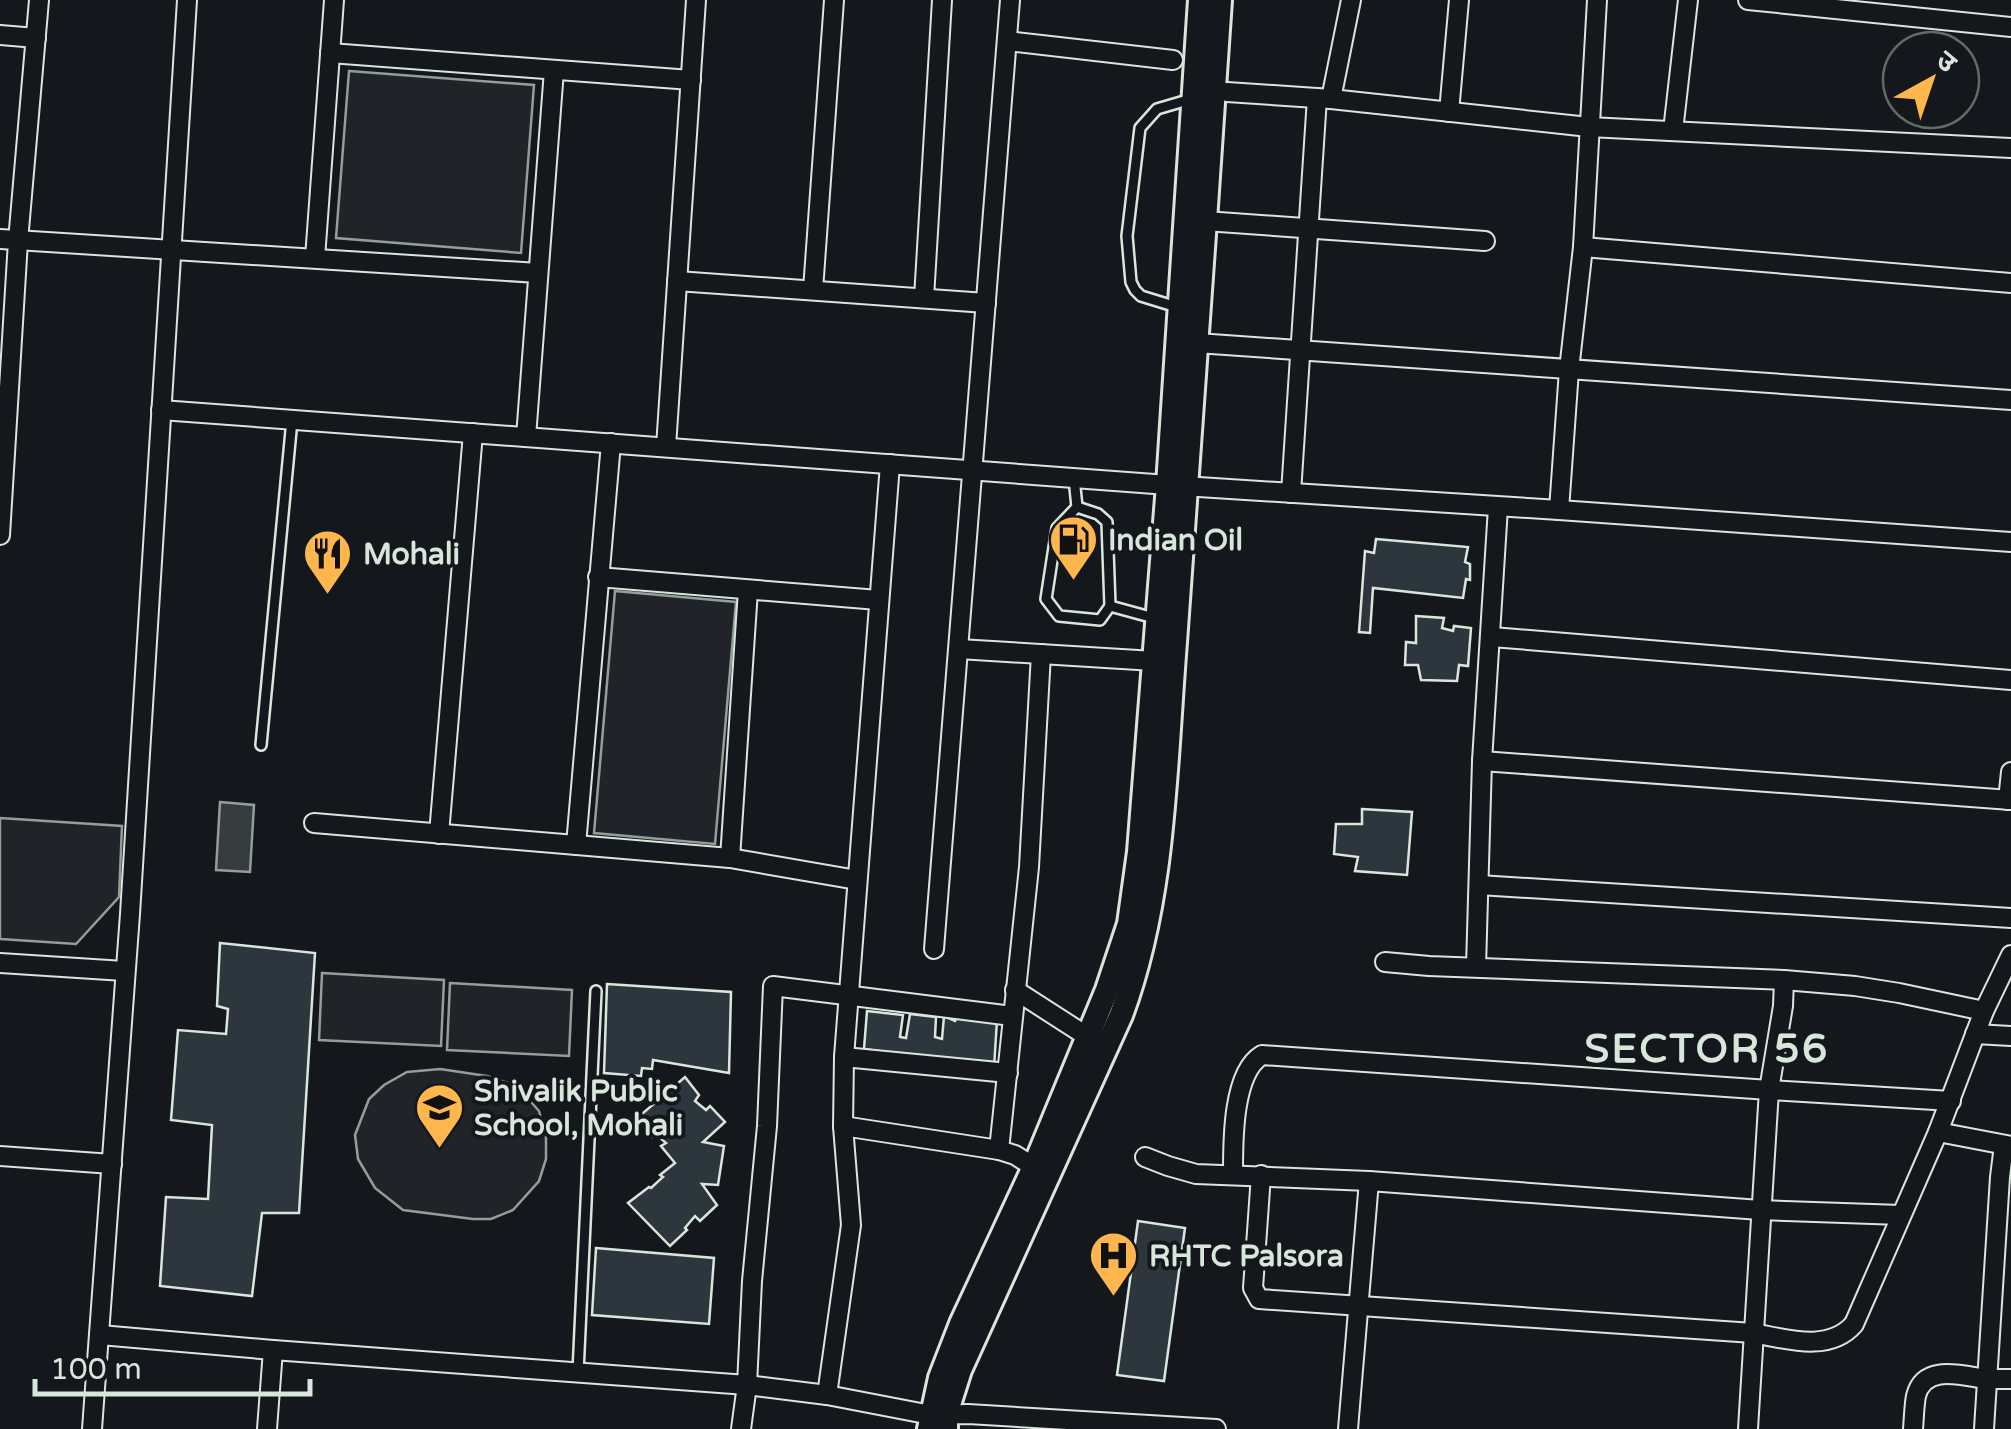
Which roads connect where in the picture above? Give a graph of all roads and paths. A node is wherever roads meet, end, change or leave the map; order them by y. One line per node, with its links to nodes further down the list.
1 (39, 0): 17 (street)
2 (187, 0): 35 (street)
3 (334, 0): 19 (street)
4 (696, 0): 22 (street)
5 (834, 0): 40 (street)
6 (942, 0): 41 (street)
7 (1010, 0): 18 (street)
8 (1200, 0): 24 (street)
9 (1220, 0): 30 (street)
10 (1351, 0): 25 (street)
11 (1459, 0): 26 (street)
12 (1597, 0): 27 (street)
13 (1688, 0): 28 (street)
14 (1748, 0): 15 (street)
15 (2011, 27)
16 (0, 35): 17 (street)
17 (36, 38): 32 (street)
18 (1007, 41): 20 (street); 42 (street)
19 (330, 53): 21 (street); 36 (street)
20 (1172, 60)
21 (554, 70): 22 (street); 37 (street)
22 (690, 80): 38 (street)
23 (1227, 92): 25 (street)
24 (1194, 98): 43 (street); 43 (lane)
25 (1324, 99): 26 (street); 31 (street)
26 (1449, 112): 27 (street)
27 (1590, 127): 28 (street); 34 (street)
28 (1673, 131): 29 (street)
29 (2011, 148)
30 (1205, 221): 31 (street); 44 (street)
31 (1309, 228): 33 (street); 45 (street)
32 (9, 240): 35 (street); 47 (street)
33 (1485, 241)
34 (1583, 247): 39 (street); 46 (street)
35 (171, 249): 36 (street); 49 (street)
36 (315, 258): 37 (street)
37 (538, 272): 52 (street)
38 (677, 280): 40 (street); 54 (street)
39 (2011, 282)
40 (813, 290): 41 (street)
41 (924, 298): 42 (street)
42 (986, 302): 56 (street)
43 (1180, 308): 58 (street)
44 (1197, 343): 45 (street); 58 (street)
45 (1300, 351): 46 (street); 59 (street)
46 (1568, 370): 48 (street); 62 (street)
47 (6, 378): 63 (street)
48 (2011, 400)
49 (161, 410): 50 (street); 91 (street)
50 (292, 420): 51 (street); 75 (lane)
51 (473, 433): 52 (street); 80 (street)
52 (526, 437): 53 (street)
53 (611, 443): 54 (street); 65 (street)
54 (666, 448): 55 (street)
55 (890, 464): 56 (street); 67 (street)
56 (973, 470): 57 (street); 71 (street)
57 (1074, 478): 58 (street); 61 (lane)
58 (1178, 485): 59 (street); 69 (street); 112 (street)
59 (1291, 493): 60 (street)
60 (1498, 507): 62 (street); 70 (street)
61 (1077, 508): 68 (lane); 68 (lane)
62 (1559, 510): 64 (street)
63 (0, 535)
64 (2011, 542)
65 (598, 578): 66 (street); 81 (street)
66 (748, 590): 67 (street); 82 (street)
67 (878, 600): 83 (street)
68 (1110, 606): 69 (lane)
69 (1157, 619): 73 (street)
70 (1492, 637): 74 (street); 76 (street)
71 (958, 649): 72 (street); 86 (street)
72 (1041, 654): 73 (street); 93 (street)
73 (1154, 661): 100 (street)
74 (2011, 680)
75 (261, 744)
76 (1482, 761): 78 (street); 84 (street)
77 (2011, 772): 78 (street)
78 (2010, 800)
79 (314, 823): 80 (street)
80 (439, 834): 81 (street)
81 (576, 845): 82 (street)
82 (730, 858): 83 (street)
83 (857, 880): 95 (street)
84 (1479, 885): 85 (street); 90 (street)
85 (2011, 918)
86 (934, 949)
87 (2011, 955): 96 (street)
88 (1386, 962): 90 (street)
89 (0, 963): 91 (street)
90 (1476, 967): 92 (street)
91 (124, 971): 111 (street)
92 (1784, 980): 96 (street); 103 (street)
93 (1015, 990): 97 (street); 100 (street)
94 (596, 991): 122 (lane)
95 (850, 997): 97 (street); 101 (street); 125 (street)
96 (1984, 1011): 98 (street)
97 (1012, 1016): 102 (street)
98 (1975, 1034): 99 (street); 104 (street)
99 (2011, 1036)
100 (1088, 1037): 112 (street)
101 (844, 1057): 102 (street); 105 (street)
102 (1008, 1073): 108 (street)
103 (1769, 1090): 104 (street); 113 (street); 116 (street)
104 (1951, 1100): 106 (street)
105 (843, 1126): 108 (street); 126 (street)
106 (1938, 1132): 107 (street); 117 (street)
107 (2008, 1146): 123 (street)
108 (999, 1150): 112 (street)
109 (0, 1156): 111 (street)
110 (1145, 1158): 113 (street)
111 (112, 1164): 120 (street)
112 (1042, 1170): 127 (street)
113 (1233, 1175): 114 (street)
114 (1261, 1175): 115 (street); 118 (street)
115 (1369, 1181): 116 (street); 118 (street)
116 (1760, 1210): 117 (street); 119 (street)
117 (1901, 1215): 119 (street)
118 (1358, 1306): 119 (street); 132 (street)
119 (1753, 1332): 133 (street)
120 (100, 1335): 121 (street); 128 (street)
121 (273, 1350): 122 (street); 129 (street)
122 (578, 1372): 125 (street)
123 (1986, 1378): 124 (street); 134 (street); 135 (street)
124 (2011, 1379)
125 (747, 1385): 126 (street); 130 (street)
126 (827, 1395): 127 (street)
127 (938, 1422): 131 (street)
128 (92, 1429)
129 (267, 1429)
130 (741, 1429)
131 (1216, 1429)
132 (1348, 1429)
133 (1748, 1429)
134 (1913, 1429)
135 (1984, 1429)

